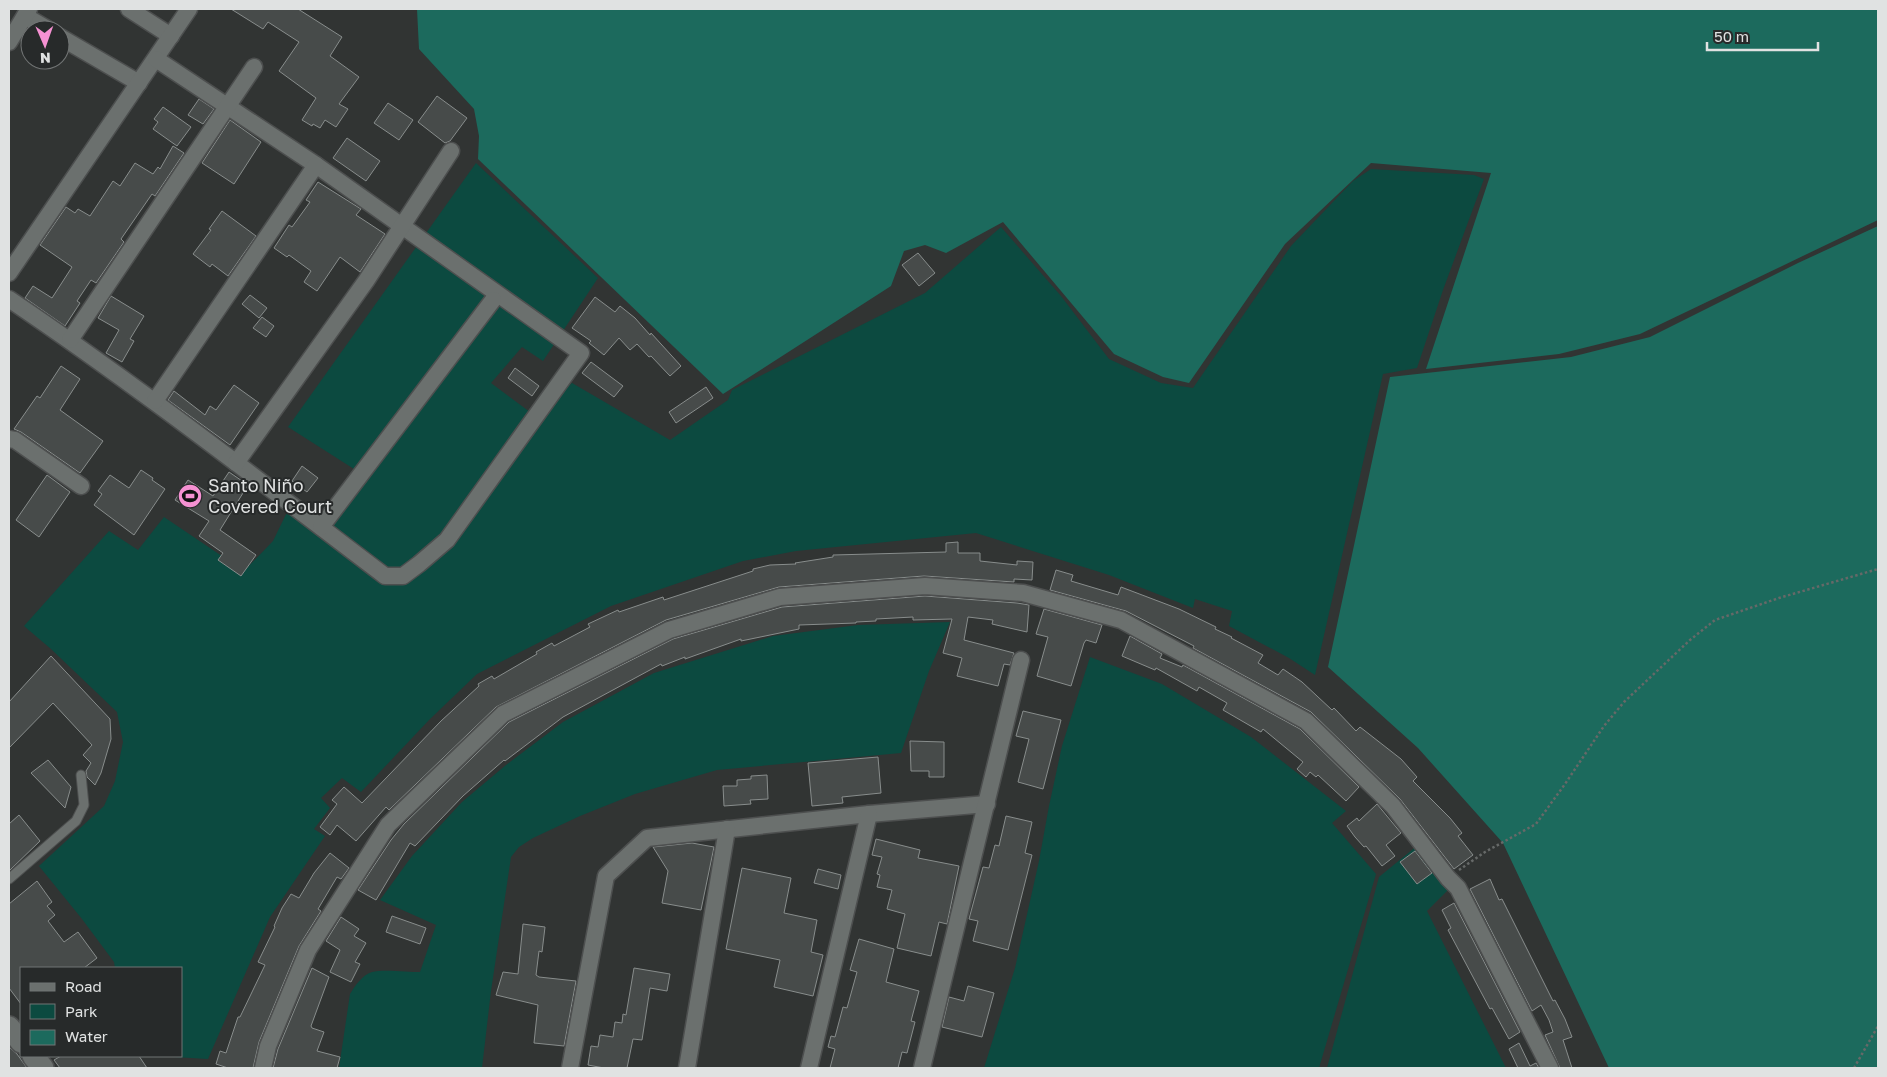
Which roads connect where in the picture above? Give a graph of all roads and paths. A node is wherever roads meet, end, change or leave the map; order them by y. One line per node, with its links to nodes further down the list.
1 (129, 9): 5 (street)
2 (189, 9): 5 (street)
3 (27, 12): 4 (street); 6 (street)
4 (37, 20)
5 (172, 36): 8 (street)
6 (9, 42)
7 (70, 43): 10 (street)
8 (156, 59): 10 (street); 11 (street)
9 (254, 67): 11 (street)
10 (139, 83): 15 (street)
11 (227, 106): 13 (street); 18 (street)
12 (451, 151): 14 (street)
13 (316, 165): 14 (street); 19 (street)
14 (401, 226): 21 (street); 23 (street)
15 (9, 273)
16 (9, 298): 18 (street)
17 (493, 300): 23 (street)
18 (70, 340): 19 (street)
19 (155, 401): 21 (street)
20 (9, 439): 22 (street)
21 (236, 463): 23 (street)
22 (82, 486)
23 (321, 528)
24 (1878, 569): 30 (path)
25 (1021, 660): 27 (street)
26 (81, 775): 31 (lane)
27 (987, 804): 28 (street); 41 (street)
28 (869, 814): 29 (street); 40 (street)
29 (727, 829): 38 (street); 39 (street)
30 (1448, 878): 37 (street); 42 (street)
31 (9, 879)
32 (1878, 1026): 43 (path)
33 (9, 1027): 34 (street)
34 (20, 1041)
35 (33, 1057): 36 (street)
36 (43, 1068)
37 (263, 1068)
38 (570, 1068)
39 (687, 1068)
40 (809, 1068)
41 (922, 1068)
42 (1550, 1068)
43 (1854, 1068)

